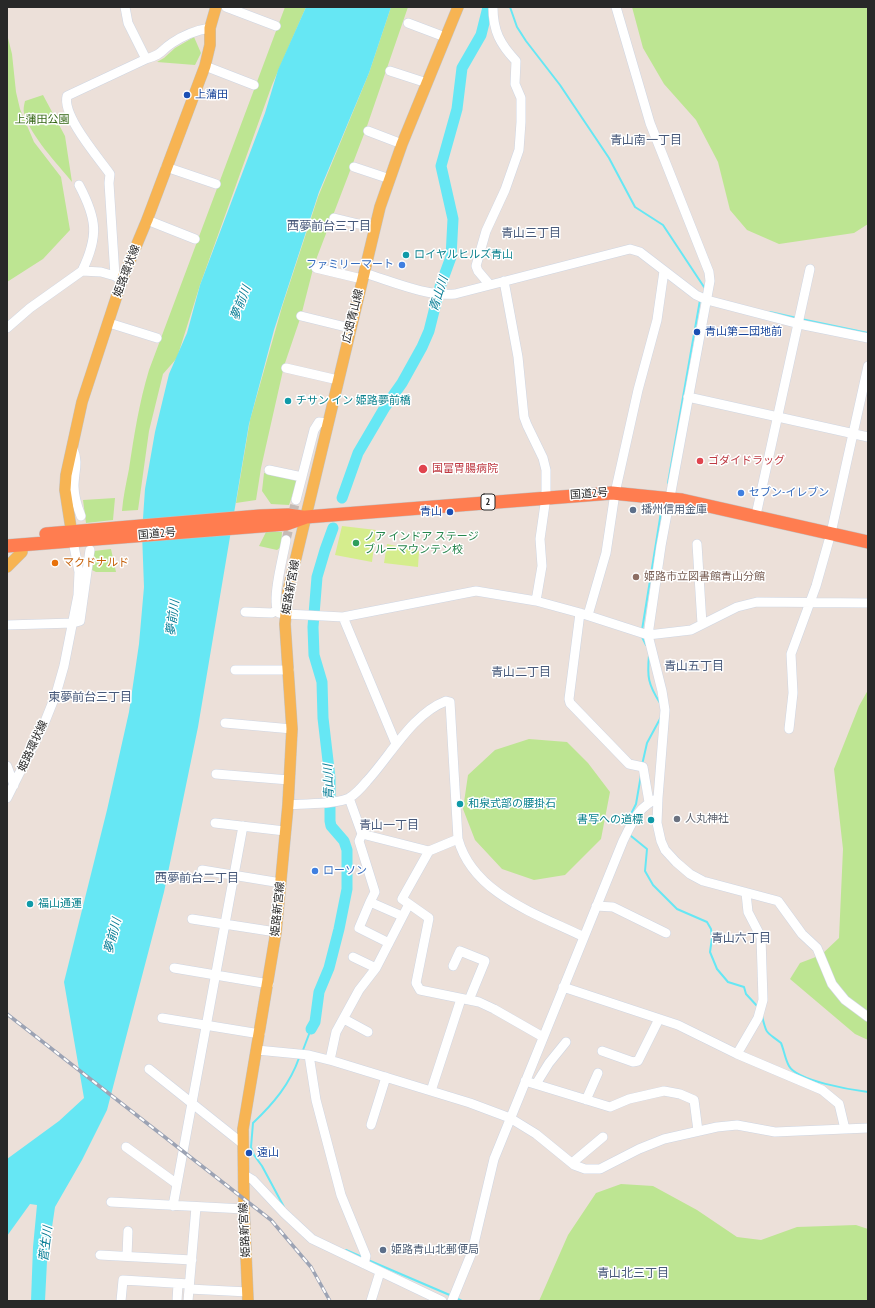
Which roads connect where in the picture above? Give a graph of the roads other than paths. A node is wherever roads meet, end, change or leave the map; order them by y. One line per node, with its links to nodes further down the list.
1 (125, 7): 11 (street)
2 (216, 7): 9 (main road, 姫路環状線)
3 (226, 7): 8 (street)
4 (458, 7): 10 (main road, 広畑青山線)
5 (493, 7): 34 (street)
6 (616, 7): 35 (street)
7 (408, 22): 10 (street)
8 (276, 26)
9 (210, 28): 11 (street); 12 (main road, 姫路環状線)
10 (445, 37): 14 (main road, 広畑青山線)
11 (146, 58): 32 (street)
12 (205, 66): 15 (street); 18 (main road, 姫路環状線)
13 (390, 71): 14 (street)
14 (426, 83): 17 (main road, 広畑青山線)
15 (254, 85)
16 (368, 131): 17 (street)
17 (402, 144): 20 (main road, 広畑青山線)
18 (166, 167): 21 (street); 24 (main road, 姫路環状線)
19 (354, 167): 20 (street)
20 (390, 179): 25 (main road, 広畑青山線)
21 (216, 184)
22 (79, 185): 29 (street)
23 (334, 218): 25 (street)
24 (147, 220): 26 (street); 32 (main road, 姫路環状線)
25 (375, 228): 31 (main road, 広畑青山線)
26 (195, 239)
27 (316, 268): 31 (street)
28 (810, 269): 38 (street)
29 (82, 271): 32 (street); 39 (street)
30 (664, 271): 33 (street); 35 (street); 54 (street)
31 (363, 276): 34 (street); 40 (main road, 広畑青山線)
32 (118, 278): 37 (main road, 姫路環状線)
33 (504, 281): 34 (street); 55 (street)
34 (489, 284)
35 (707, 300): 38 (street); 46 (street)
36 (301, 316): 40 (street)
37 (108, 323): 41 (street); 51 (main road, 姫路環状線)
38 (799, 324): 42 (street); 47 (street)
39 (7, 328)
40 (350, 328): 45 (main road, 広畑青山線)
41 (157, 338)
42 (868, 338)
43 (868, 366): 49 (street)
44 (286, 368): 45 (street)
45 (338, 380): 48 (main road, 広畑青山線)
46 (688, 397): 47 (street); 56 (street)
47 (778, 417): 49 (street); 58 (street)
48 (328, 423): 53 (street); 60 (main road, 広畑青山線)
49 (853, 434): 50 (street); 61 (street)
50 (868, 437)
51 (73, 449): 59 (street); 62 (main road, 姫路環状線)
52 (269, 470): 53 (street)
53 (302, 477): 57 (street)
54 (615, 493): 55 (highway, 国道2号 / 2); 56 (highway, 国道2号 / 2); 76 (street)
55 (546, 497): 60 (highway, 国道2号 / 2); 71 (street)
56 (670, 498): 58 (highway, 国道2号 / 2); 81 (street)
57 (296, 500)
58 (756, 515): 61 (highway, 国道2号 / 2)
59 (81, 516)
60 (306, 517): 62 (highway, 国道2号 / 2); 75 (main road, 姫路新宮線)
61 (831, 533): 65 (highway, 国道2号 / 2); 72 (street)
62 (72, 536): 63 (highway, 国道2号 / 2); 66 (highway, 国道2号 / 2); 78 (street)
63 (7, 537)
64 (286, 540): 75 (street)
65 (868, 542)
66 (22, 544): 68 (highway, 国道2号 / 2); 70 (main road)
67 (697, 544): 79 (street)
68 (7, 546)
69 (90, 550): 78 (street)
70 (7, 567)
71 (536, 601): 76 (street); 77 (street)
72 (808, 602): 73 (street); 79 (street); 86 (street)
73 (868, 603)
74 (245, 612): 75 (street)
75 (281, 612): 77 (street); 83 (main road, 姫路新宮線)
76 (584, 614): 81 (street); 95 (street)
77 (343, 617): 87 (street)
78 (73, 623): 80 (street); 91 (street, 姫路環状線)
79 (702, 624): 81 (street)
80 (7, 625)
81 (645, 634): 94 (street)
82 (235, 670): 83 (street)
83 (289, 670): 85 (main road, 姫路新宮線)
84 (225, 723): 85 (street)
85 (292, 729): 90 (main road, 姫路新宮線)
86 (789, 729)
87 (396, 744): 93 (street); 101 (street)
88 (7, 766): 91 (street)
89 (216, 774): 90 (street)
90 (289, 780): 96 (main road, 姫路新宮線)
91 (14, 785): 92 (street, 姫路環状線)
92 (7, 798)
93 (349, 798): 96 (street); 100 (street)
94 (658, 798): 95 (street); 106 (street)
95 (649, 802): 109 (street)
96 (288, 805): 99 (main road, 姫路新宮線)
97 (215, 822): 98 (street)
98 (243, 826): 99 (street); 104 (street)
99 (285, 831): 105 (main road, 姫路新宮線)
100 (362, 834): 102 (street); 107 (street)
101 (458, 839): 102 (street); 115 (street)
102 (429, 850): 108 (street)
103 (202, 870): 104 (street)
104 (233, 875): 105 (street); 112 (street)
105 (281, 883): 113 (main road, 姫路新宮線)
106 (746, 893): 125 (street); 136 (street)
107 (370, 902): 110 (street); 116 (street)
108 (409, 904): 110 (street); 124 (street)
109 (596, 906): 114 (street); 115 (street)
110 (402, 916): 116 (street)
111 (192, 919): 112 (street)
112 (225, 924): 113 (street); 121 (street)
113 (276, 932): 122 (main road, 姫路新宮線)
114 (666, 933)
115 (584, 937): 123 (street)
116 (389, 943): 120 (street)
117 (353, 957): 120 (street)
118 (453, 966): 124 (street)
119 (174, 968): 121 (street)
120 (376, 968): 127 (street)
121 (215, 975): 122 (street); 129 (street)
122 (269, 984): 131 (main road, 姫路新宮線)
123 (563, 987): 128 (street); 132 (street)
124 (465, 999): 132 (street); 144 (street)
125 (868, 1017)
126 (162, 1018): 129 (street)
127 (344, 1019): 130 (street); 138 (street)
128 (659, 1019): 135 (street); 136 (street)
129 (206, 1024): 131 (street); 146 (street)
130 (368, 1032)
131 (260, 1034): 134 (main road, 姫路新宮線)
132 (543, 1037): 142 (street)
133 (566, 1042): 143 (street)
134 (257, 1050): 137 (street); 153 (main road, 姫路新宮線)
135 (602, 1051)
136 (737, 1054): 150 (street)
137 (309, 1055): 138 (street); 166 (street)
138 (330, 1060): 141 (street)
139 (149, 1069): 146 (street)
140 (598, 1073): 145 (street)
141 (386, 1077): 144 (street); 148 (street)
142 (525, 1081): 143 (street); 147 (street)
143 (536, 1084): 145 (street)
144 (431, 1091): 147 (street)
145 (586, 1100): 151 (street)
146 (192, 1102): 153 (street); 157 (street)
147 (510, 1118): 155 (street); 171 (street)
148 (371, 1125)
149 (868, 1128): 150 (street)
150 (845, 1129): 151 (street)
151 (698, 1131): 155 (street)
152 (602, 1137): 155 (street)
153 (243, 1144): 156 (main road, 姫路新宮線)
154 (126, 1147): 157 (street)
155 (572, 1163)
156 (243, 1174): 161 (main road, 姫路新宮線); 166 (street)
157 (177, 1184): 159 (street)
158 (111, 1202): 159 (street)
159 (173, 1206): 160 (street)
160 (196, 1206): 161 (street); 165 (street)
161 (244, 1209): 170 (main road, 姫路新宮線)
162 (128, 1231): 164 (street)
163 (100, 1255): 164 (street)
164 (127, 1256): 165 (street)
165 (192, 1260): 169 (street)
166 (365, 1260): 167 (street)
167 (380, 1272): 175 (street); 176 (street)
168 (178, 1284): 173 (street)
169 (189, 1287): 170 (street); 172 (street); 174 (street)
170 (248, 1296)
171 (453, 1298)
172 (121, 1301)
173 (177, 1301)
174 (188, 1301)
175 (371, 1301)
176 (442, 1301)

